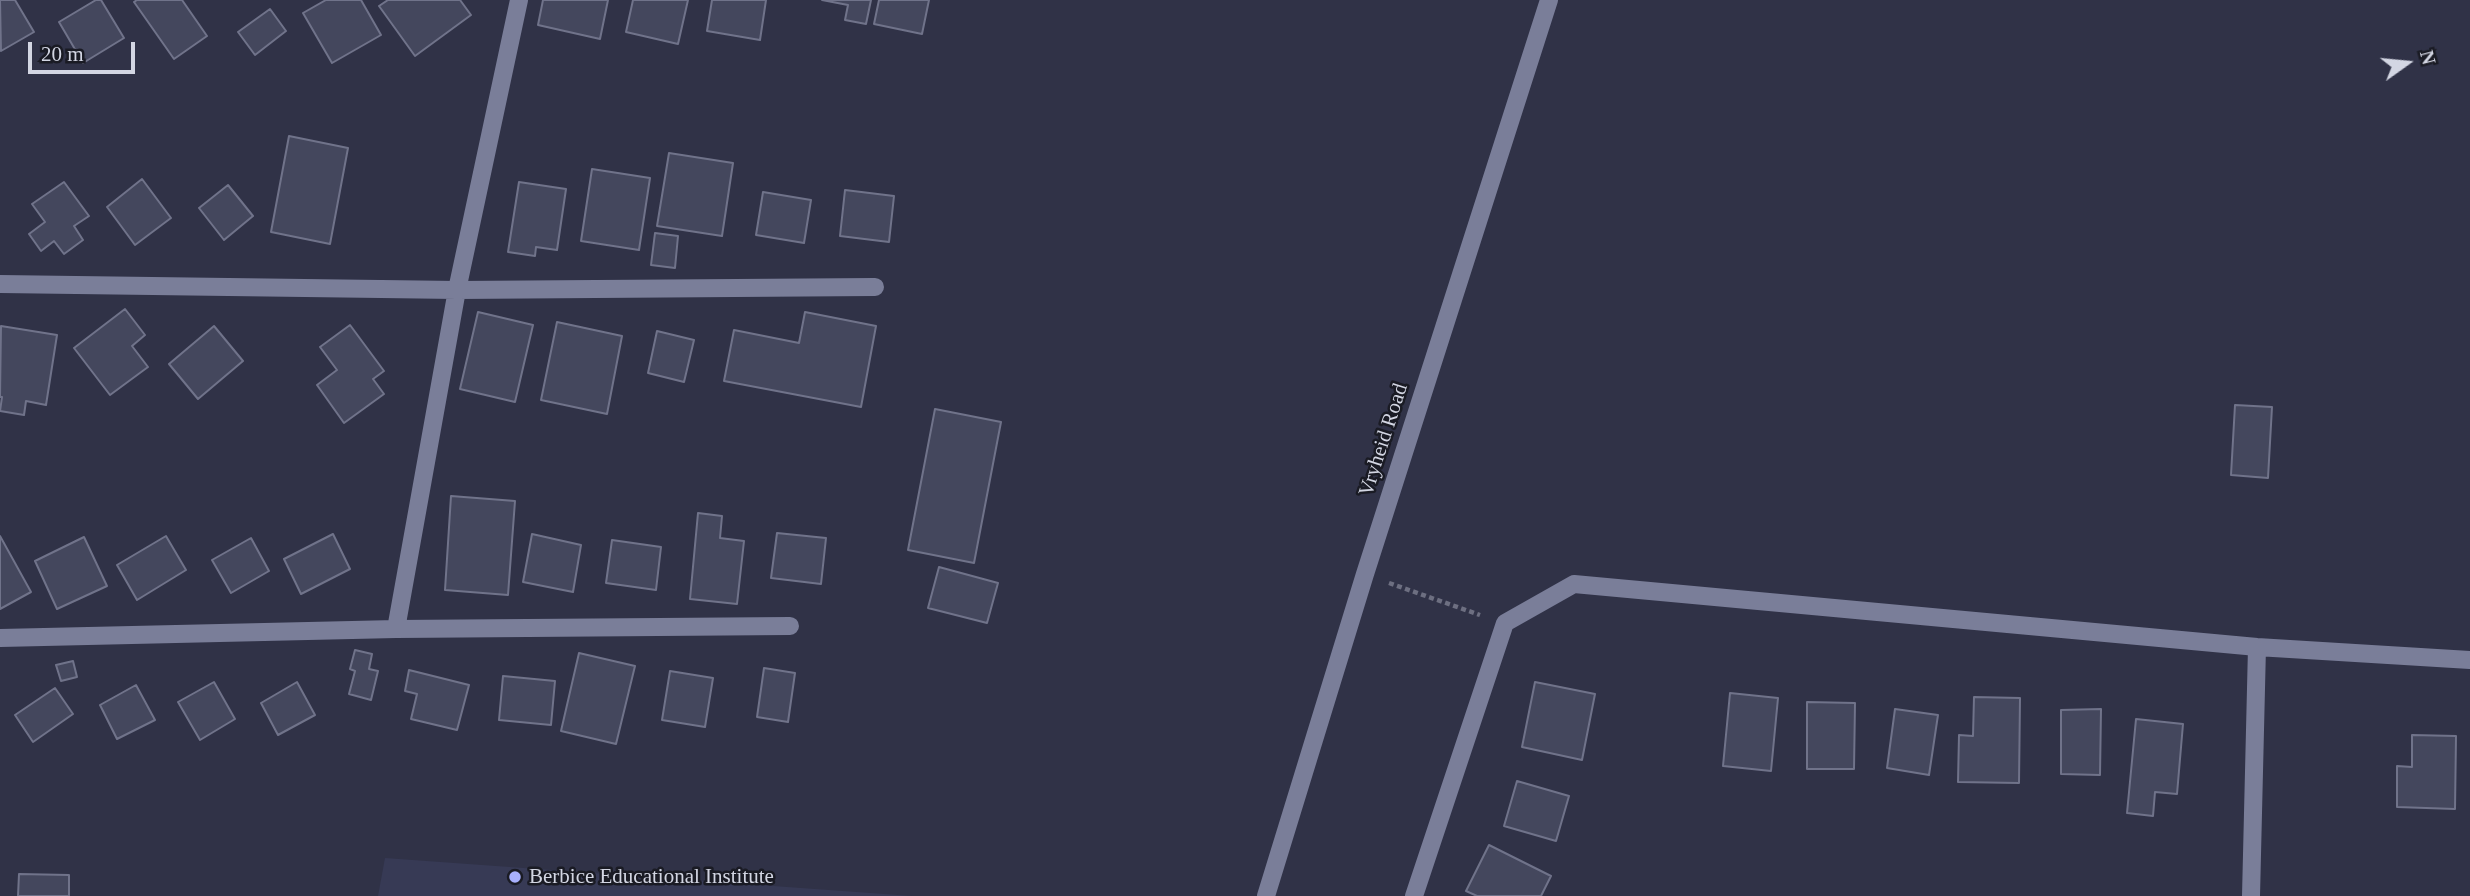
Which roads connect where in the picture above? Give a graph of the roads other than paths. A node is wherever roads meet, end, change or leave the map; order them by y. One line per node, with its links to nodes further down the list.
1 (519, 0): 5 (street)
2 (1549, 0): 11 (street, Vryheid Road)
3 (0, 285): 5 (street)
4 (875, 287): 5 (street)
5 (457, 290): 7 (street)
6 (790, 626): 7 (street)
7 (396, 629): 8 (street)
8 (0, 638)
9 (2257, 646): 10 (street); 12 (street); 13 (street)
10 (2470, 660)
11 (1266, 896)
12 (1414, 896)
13 (2251, 896)

